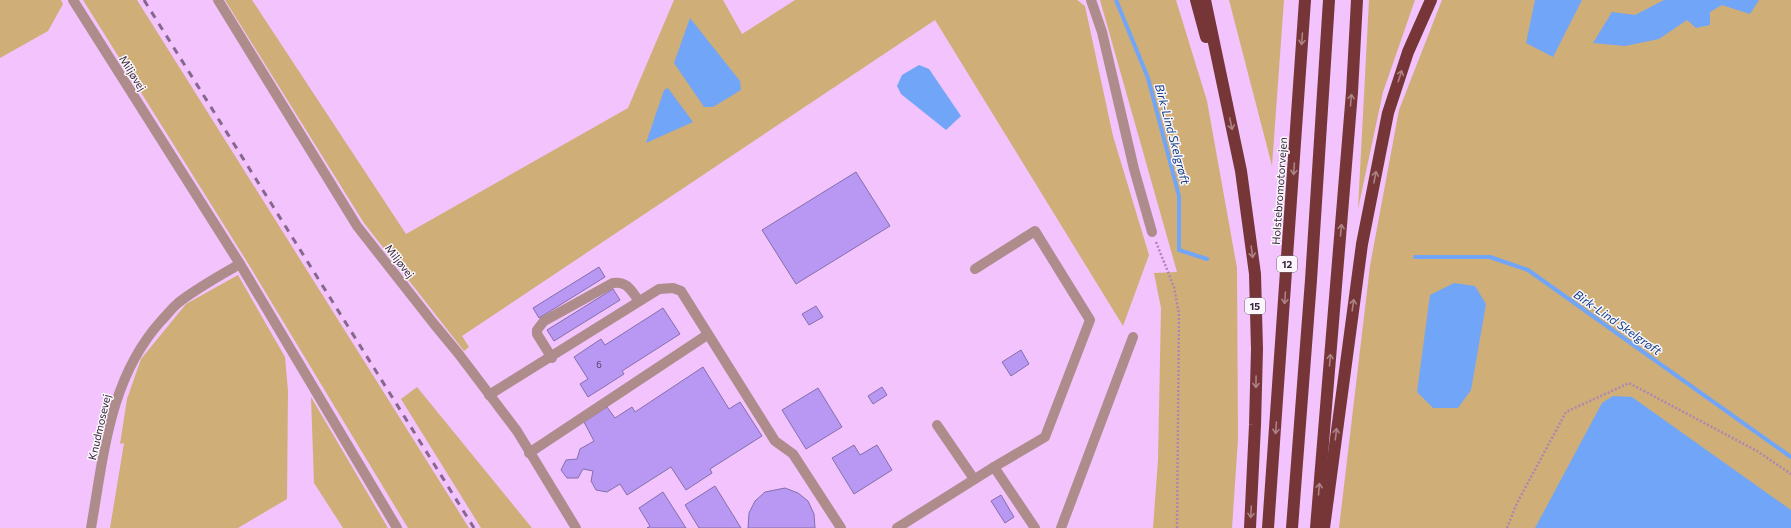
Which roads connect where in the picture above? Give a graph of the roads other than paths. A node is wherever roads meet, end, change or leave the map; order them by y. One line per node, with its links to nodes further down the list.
1 (73, 0): 12 (street, Miljøvej)
2 (218, 0): 18 (street, Miljøvej)
3 (1091, 0): 11 (street)
4 (1196, 0): 10 (highway)
5 (1205, 0): 10 (highway, 15)
6 (1305, 0): 31 (highway, Holstebromotorvejen / 12, one-way to 31)
7 (1329, 0): 32 (highway, 12)
8 (1357, 0): 33 (highway, one-way to 8)
9 (1431, 0): 34 (highway, one-way to 9)
10 (1222, 86): 30 (highway, 15, one-way to 30)
11 (1152, 232)
12 (240, 264): 23 (street, Knudmosevej); 24 (street, Miljøvej)
13 (975, 269): 21 (street)
14 (639, 301): 15 (street); 17 (street); 17 (street)
15 (707, 335): 20 (street); 26 (street)
16 (1133, 337): 29 (street)
17 (552, 358): 18 (street)
18 (489, 395): 20 (street, Miljøvej)
19 (937, 425): 22 (street)
20 (529, 453): 25 (street, Miljøvej)
21 (994, 467): 22 (street); 28 (street)
22 (974, 479): 27 (street)
23 (91, 528)
24 (397, 528)
25 (576, 528)
26 (841, 528)
27 (897, 528)
28 (1035, 528)
29 (1061, 528)
30 (1250, 528)
31 (1268, 528)
32 (1292, 528)
33 (1316, 528)
34 (1324, 528)

